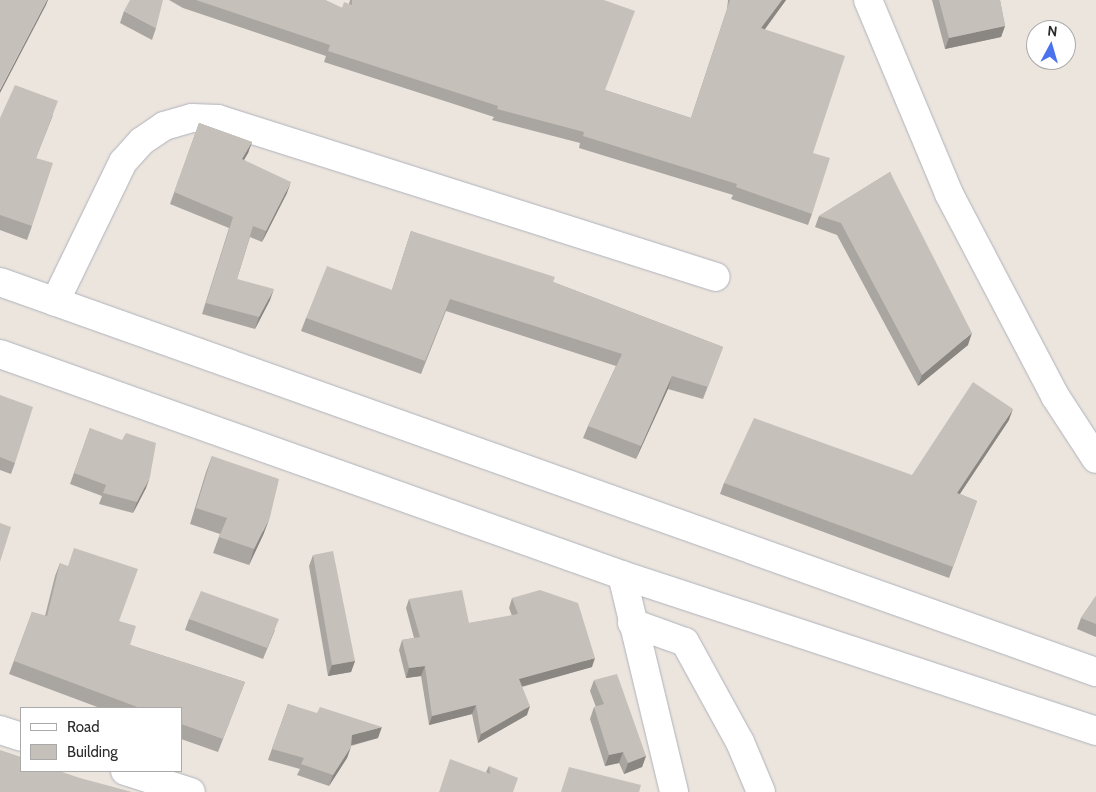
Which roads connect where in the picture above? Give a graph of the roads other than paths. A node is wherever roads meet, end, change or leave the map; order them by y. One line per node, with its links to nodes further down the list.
1 (868, 0): 6 (street)
2 (716, 277): 4 (street)
3 (0, 282): 4 (street)
4 (55, 302): 9 (street)
5 (0, 354): 7 (street)
6 (1096, 459)
7 (622, 575): 8 (street); 11 (street)
8 (632, 623): 15 (street); 16 (street)
9 (1096, 672)
10 (0, 730): 12 (street)
11 (1096, 731)
12 (20, 737)
13 (129, 772): 14 (street)
14 (191, 792)
15 (674, 792)
16 (761, 792)

